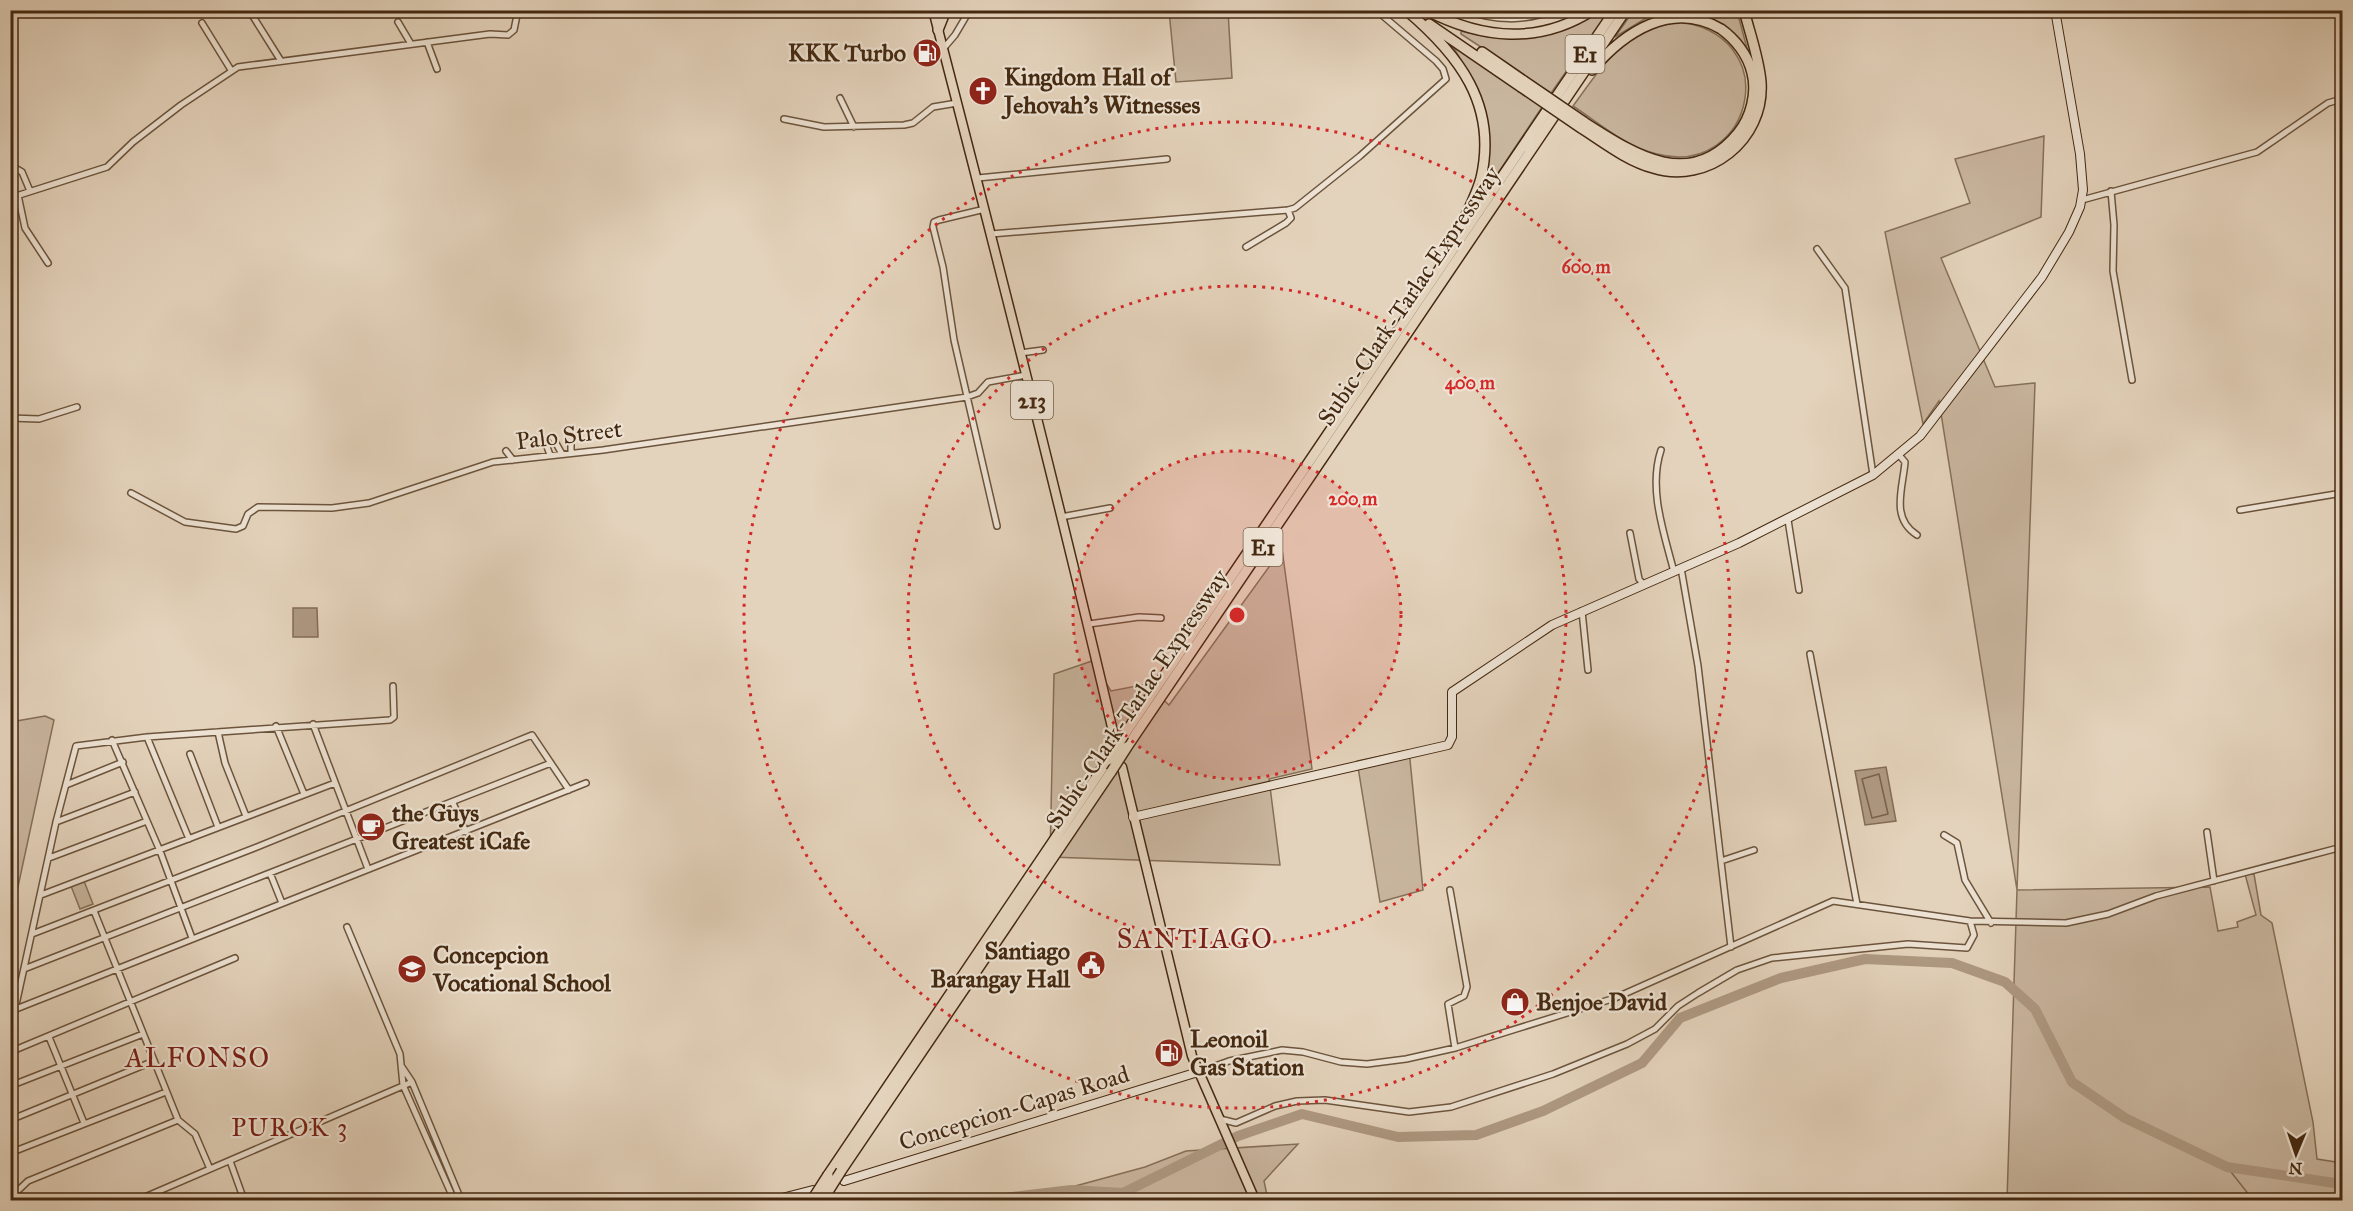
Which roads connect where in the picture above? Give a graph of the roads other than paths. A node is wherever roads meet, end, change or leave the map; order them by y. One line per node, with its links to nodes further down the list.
1 (249, 10): 23 (street)
2 (518, 10): 20 (street)
3 (933, 10): 19 (main road, 213)
4 (945, 10): 19 (highway)
5 (982, 10): 22 (street)
6 (1376, 10): 43 (street)
7 (1421, 10): 26 (highway)
8 (1426, 10): 11 (highway)
9 (1466, 10): 10 (street)
10 (1553, 10)
11 (1593, 10)
12 (1615, 10): 48 (highway, Subic-Clark-Tarlac Expressway / E1)
13 (1626, 10): 27 (highway, Subic-Clark-Tarlac Expressway / E1)
14 (1744, 10): 32 (highway)
15 (2055, 10): 41 (street)
16 (1406, 11): 26 (highway); 48 (highway)
17 (398, 22): 21 (street)
18 (202, 23): 25 (street)
19 (938, 30): 22 (main road, 213)
20 (426, 42): 21 (street); 24 (street)
21 (411, 44): 23 (street)
22 (943, 49): 30 (main road, 213)
23 (281, 61): 25 (street)
24 (437, 69)
25 (231, 70): 37 (street)
26 (1523, 84): 32 (highway, bridge)
27 (1568, 96): 32 (highway); 161 (highway, Subic-Clark-Tarlac Expressway / E1, bridge)
28 (840, 98): 33 (street)
29 (2343, 99): 38 (street)
30 (957, 103): 33 (street); 36 (main road, 213)
31 (784, 119): 33 (street)
32 (1583, 125)
33 (854, 127)
34 (1167, 159): 36 (street)
35 (10, 165): 37 (street)
36 (978, 178): 42 (main road, 213)
37 (30, 191): 39 (street)
38 (2111, 191): 41 (street); 52 (street)
39 (18, 195): 40 (street); 47 (street)
40 (10, 198)
41 (2082, 200): 64 (street)
42 (985, 209): 44 (main road, 213); 53 (street)
43 (1288, 210): 44 (street); 45 (street)
44 (991, 234): 50 (main road, 213)
45 (1246, 247)
46 (1817, 249): 66 (street)
47 (48, 263)
48 (1440, 269): 163 (highway, Subic-Clark-Tarlac Expressway / E1, bridge)
49 (1043, 350): 50 (street)
50 (1020, 353): 51 (main road, 213)
51 (1026, 375): 53 (street, Palo Street); 71 (main road, 213)
52 (2132, 380)
53 (967, 397): 61 (street, Palo Street); 73 (street)
54 (77, 407): 55 (street)
55 (10, 418)
56 (553, 438): 62 (street)
57 (545, 441): 63 (street)
58 (571, 444): 61 (street)
59 (1660, 450): 76 (street)
60 (506, 451): 65 (street)
61 (571, 453): 62 (street, Palo Street)
62 (562, 454): 63 (street, Palo Street)
63 (550, 455): 65 (street, Palo Street)
64 (1899, 455): 66 (street); 75 (street)
65 (513, 460): 67 (street, Palo Street)
66 (1874, 475): 72 (street)
67 (131, 493)
68 (2343, 493): 70 (street)
69 (1110, 508): 71 (street)
70 (2240, 510)
71 (1061, 517): 81 (main road, 213)
72 (1788, 520): 76 (street); 78 (street)
73 (997, 526)
74 (1630, 533): 77 (street)
75 (1917, 535)
76 (1678, 570): 77 (street); 117 (street)
77 (1644, 585): 79 (street)
78 (1800, 590)
79 (1582, 611): 83 (street); 104 (street)
80 (1161, 618): 81 (street)
81 (1089, 624): 90 (main road, 213)
82 (1810, 654): 125 (street)
83 (1588, 670)
84 (393, 686): 85 (street)
85 (313, 724): 86 (street); 95 (street)
86 (276, 726): 87 (street); 100 (street)
87 (218, 732): 88 (street); 103 (street)
88 (147, 737): 89 (street); 111 (street)
89 (112, 740): 92 (street); 97 (street)
90 (1115, 740)
91 (190, 754): 107 (street)
92 (123, 762): 97 (street); 99 (street)
93 (551, 763): 98 (street); 101 (street); 102 (street)
94 (1122, 766): 104 (main road)
95 (335, 783): 100 (street); 102 (street)
96 (586, 783): 98 (street)
97 (66, 785): 106 (street)
98 (569, 790): 109 (street)
99 (135, 792): 105 (street); 106 (street)
100 (304, 794): 103 (street)
101 (453, 803): 109 (street); 112 (street)
102 (345, 810): 112 (street); 120 (street)
103 (246, 816): 107 (street)
104 (1133, 817): 148 (main road)
105 (147, 821): 115 (street); 116 (street)
106 (56, 822): 116 (street)
107 (218, 827): 111 (street)
108 (2207, 831): 121 (street)
109 (466, 832): 118 (street)
110 (1944, 836): 129 (street)
111 (189, 839): 115 (street)
112 (357, 839): 118 (street); 119 (street)
113 (2343, 847): 121 (street)
114 (1754, 850): 117 (street)
115 (159, 851): 120 (street); 123 (street)
116 (49, 858): 123 (street)
117 (1721, 861): 134 (street)
118 (368, 869): 124 (street)
119 (270, 873): 124 (street); 126 (street)
120 (171, 880): 126 (street); 127 (street)
121 (2214, 881): 129 (street)
122 (1450, 890): 143 (street)
123 (41, 895): 131 (street)
124 (282, 903): 132 (street)
125 (1857, 904): 128 (street); 134 (street)
126 (180, 908): 132 (street); 133 (street)
127 (94, 910): 131 (street); 133 (street)
128 (1970, 921): 129 (street); 156 (street)
129 (1991, 923)
130 (347, 927): 146 (street)
131 (32, 934): 136 (street)
132 (192, 938): 137 (street)
133 (105, 940): 136 (street); 137 (street)
134 (1731, 947): 143 (street)
135 (235, 958): 138 (street)
136 (24, 969): 139 (street)
137 (117, 971): 138 (street); 139 (street)
138 (130, 1003): 141 (street); 142 (street)
139 (16, 1009): 140 (street)
140 (10, 1032)
141 (143, 1034): 145 (street); 147 (street)
142 (49, 1037): 144 (street); 147 (street)
143 (1455, 1048): 148 (street)
144 (10, 1052)
145 (154, 1061): 152 (street); 153 (street)
146 (401, 1066): 149 (street); 150 (street)
147 (61, 1067): 151 (street); 153 (street)
148 (1198, 1072): 156 (main road); 161 (street, Concepcion-Capas Road)
149 (412, 1082): 150 (street); 167 (street)
150 (403, 1085): 159 (street); 166 (street)
151 (10, 1086)
152 (166, 1092): 155 (street); 157 (street)
153 (72, 1095): 154 (street); 157 (street)
154 (10, 1120)
155 (178, 1120): 160 (street); 162 (street)
156 (1220, 1122): 169 (main road)
157 (84, 1123): 158 (street)
158 (10, 1153)
159 (230, 1161): 160 (street); 165 (street)
160 (210, 1169): 164 (street)
161 (843, 1176): 163 (highway, Subic-Clark-Tarlac Expressway / E1, bridge)
162 (12, 1194)
163 (816, 1198): 168 (street)
164 (138, 1200)
165 (244, 1200)
166 (454, 1200)
167 (461, 1200)
168 (774, 1200)
169 (1255, 1200)

